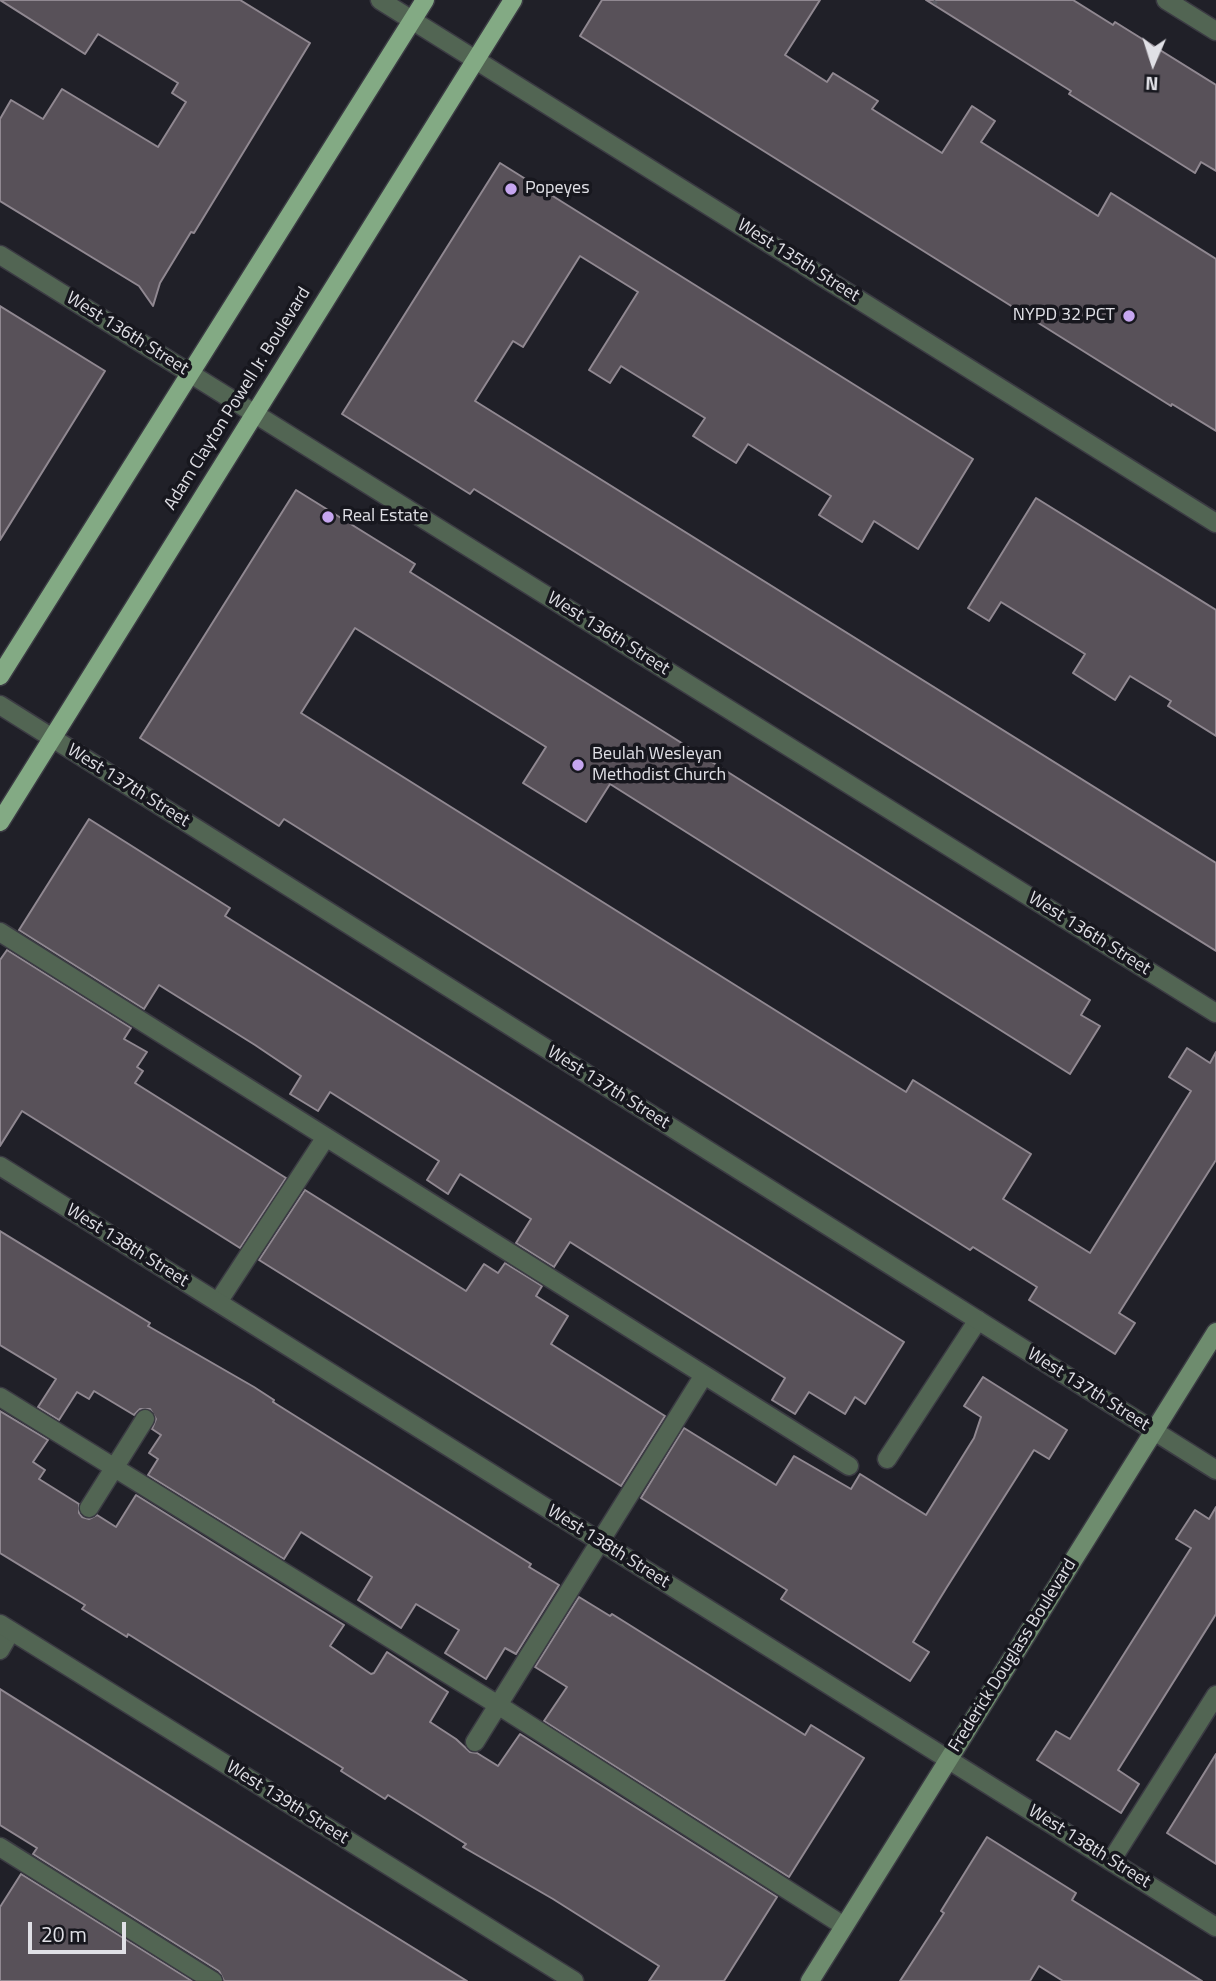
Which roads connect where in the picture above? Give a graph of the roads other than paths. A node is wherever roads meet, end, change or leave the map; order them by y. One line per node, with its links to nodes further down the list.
1 (380, 0): 5 (street, West 135th Street)
2 (425, 0): 5 (main road)
3 (513, 0): 7 (main road, Adam Clayton Powell Jr. Boulevard)
4 (1166, 0): 6 (street)
5 (412, 20): 7 (street, West 135th Street); 9 (main road)
6 (1216, 31)
7 (476, 60): 10 (main road, Adam Clayton Powell Jr. Boulevard); 11 (street, West 135th Street)
8 (0, 254): 9 (street, West 136th Street)
9 (191, 373): 10 (street, West 136th Street); 12 (main road)
10 (254, 413): 14 (main road, Adam Clayton Powell Jr. Boulevard); 17 (street, West 136th Street)
11 (1216, 523)
12 (0, 676)
13 (0, 705): 14 (street, West 137th Street)
14 (52, 738): 15 (main road, Adam Clayton Powell Jr. Boulevard); 21 (street, West 137th Street)
15 (0, 822)
16 (0, 932): 18 (street)
17 (1216, 1013)
18 (326, 1137): 20 (street); 23 (street)
19 (0, 1166): 20 (street, West 138th Street)
20 (218, 1302): 32 (street, West 138th Street)
21 (978, 1320): 26 (street, West 137th Street); 27 (street)
22 (1216, 1332): 26 (main road, Frederick Douglass Boulevard)
23 (704, 1375): 28 (street); 32 (street)
24 (0, 1397): 29 (street)
25 (145, 1419): 29 (street)
26 (1154, 1431): 30 (street, West 137th Street); 38 (main road, Frederick Douglass Boulevard)
27 (887, 1459)
28 (849, 1466)
29 (115, 1468): 31 (street); 36 (street)
30 (1216, 1470)
31 (89, 1508)
32 (600, 1542): 36 (street); 38 (street, West 138th Street)
33 (6, 1627): 34 (street); 44 (street, West 139th Street)
34 (0, 1650)
35 (1216, 1695): 40 (street)
36 (498, 1704): 37 (street); 41 (street)
37 (475, 1742)
38 (948, 1759): 40 (street, West 138th Street); 41 (main road, Frederick Douglass Boulevard)
39 (0, 1847): 43 (street)
40 (1111, 1861): 42 (street, West 138th Street)
41 (844, 1926): 45 (main road, Frederick Douglass Boulevard)
42 (1216, 1927)
43 (213, 1981)
44 (574, 1981)
45 (810, 1981)

